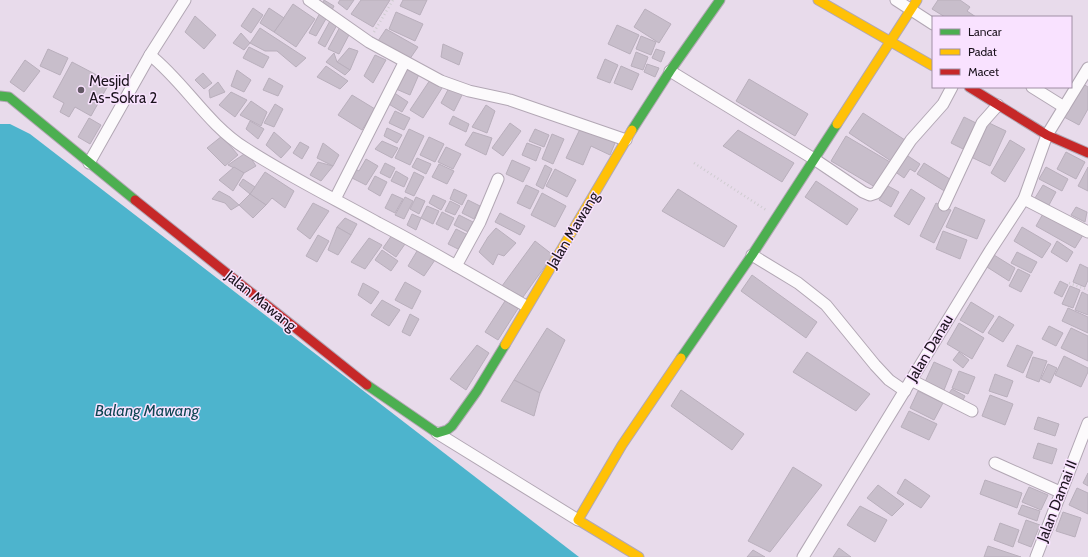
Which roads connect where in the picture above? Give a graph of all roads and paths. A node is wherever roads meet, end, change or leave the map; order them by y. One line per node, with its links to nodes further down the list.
1 (185, 0): 12 (street)
2 (309, 0): 10 (street)
3 (393, 0): 10 (path)
4 (720, 0): 16 (street, Jalan Mawang)
5 (818, 0): 11 (street)
6 (896, 0): 8 (street)
7 (917, 0): 8 (street)
8 (911, 10): 9 (street); 11 (street)
9 (932, 23)
10 (368, 42): 13 (street)
11 (892, 42): 14 (street); 26 (street)
12 (150, 55): 27 (street); 30 (street)
13 (404, 63): 24 (street); 30 (street)
14 (932, 65)
15 (1088, 68): 22 (street, Jalan Danau)
16 (670, 71): 24 (street, Jalan Mawang); 26 (street)
17 (951, 88): 26 (street)
18 (971, 88): 21 (street)
19 (1034, 88): 22 (street)
20 (1, 93): 27 (street, Jalan Mawang)
21 (998, 105): 23 (street); 32 (street)
22 (1064, 107): 23 (street, Jalan Danau)
23 (1047, 135): 25 (street); 31 (street, Jalan Danau)
24 (626, 140): 39 (street, Jalan Mawang)
25 (1088, 153)
26 (814, 159): 33 (street)
27 (90, 163): 44 (street, Jalan Mawang)
28 (694, 163): 33 (path)
29 (498, 179): 36 (street)
30 (335, 199): 36 (street)
31 (1024, 200): 34 (street); 40 (street, Jalan Danau)
32 (944, 205)
33 (777, 217): 35 (street)
34 (1088, 232)
35 (752, 254): 41 (street); 47 (street)
36 (456, 266): 39 (street)
37 (1070, 283): 38 (path)
38 (1088, 290)
39 (526, 306): 44 (street, Jalan Mawang)
40 (911, 380): 41 (street, Jalan Danau); 42 (street)
41 (905, 391): 49 (street, Jalan Danau)
42 (972, 411)
43 (1088, 423): 46 (street, Jalan Damai II)
44 (437, 432): 47 (street, Jalan Mawang)
45 (995, 463): 46 (street)
46 (1060, 492): 50 (street, Jalan Damai II)
47 (578, 520): 48 (street)
48 (639, 557)
49 (803, 557)
50 (1036, 557)

